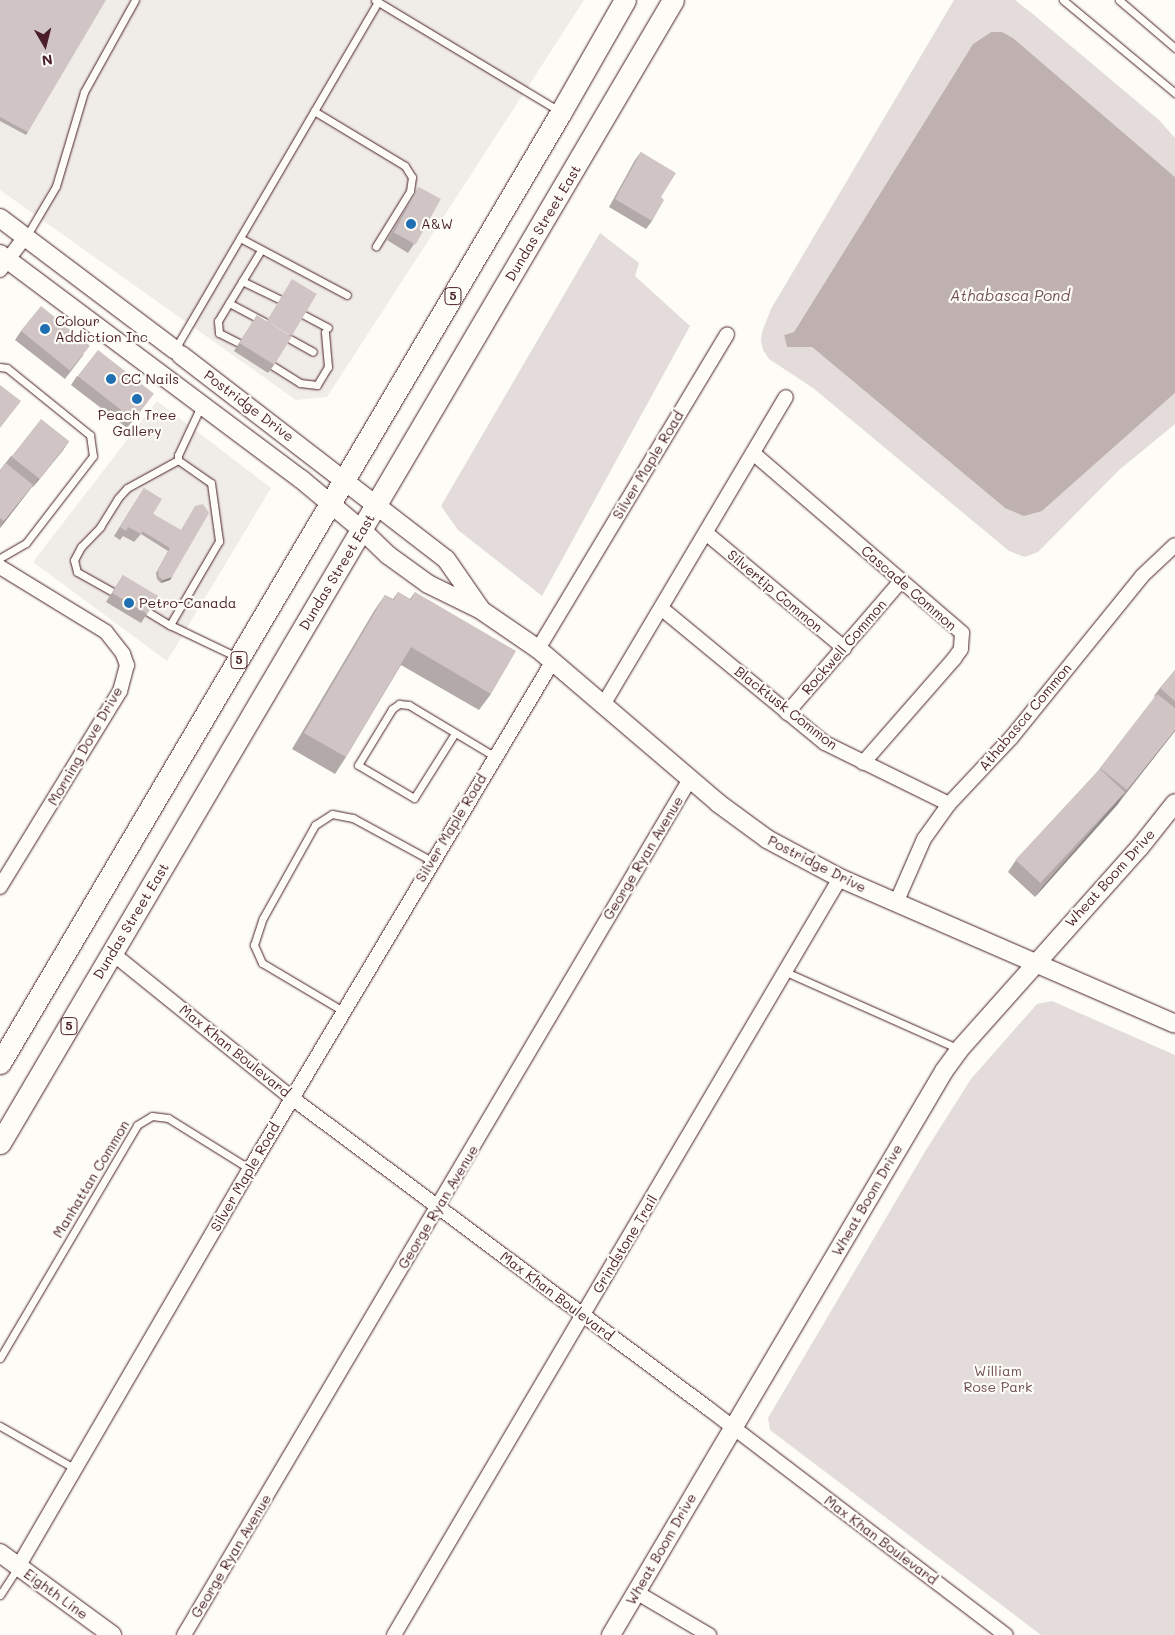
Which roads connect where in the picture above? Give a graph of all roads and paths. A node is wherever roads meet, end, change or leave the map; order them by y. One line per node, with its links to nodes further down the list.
1 (135, 0): 12 (lane)
2 (624, 0): 10 (main road, 5)
3 (673, 0): 36 (main road, Dundas Street East / 5)
4 (1063, 0): 8 (lane)
5 (1119, 0): 7 (lane)
6 (376, 1): 9 (lane); 10 (lane)
7 (1175, 48)
8 (1175, 93)
9 (314, 111): 13 (lane); 14 (lane)
10 (561, 112): 34 (main road, 5)
11 (0, 218): 12 (street, Postridge Drive)
12 (26, 237): 16 (street); 26 (street, Postridge Drive)
13 (240, 238): 15 (lane); 26 (lane)
14 (376, 246)
15 (261, 250): 17 (lane); 18 (lane)
16 (3, 262): 31 (street, Postridge Drive)
17 (242, 281): 19 (lane); 20 (lane)
18 (347, 295)
19 (279, 299)
20 (229, 303): 22 (lane); 25 (lane)
21 (304, 315): 29 (lane)
22 (265, 323)
23 (727, 334): 49 (street, Silver Maple Road)
24 (290, 339): 27 (lane)
25 (239, 343)
26 (178, 352): 34 (street, Postridge Drive)
27 (313, 352)
28 (0, 366): 40 (lane)
29 (273, 366)
30 (786, 397): 32 (street)
31 (201, 406): 33 (lane); 35 (street, Postridge Drive)
32 (753, 453): 38 (street); 42 (street, Cascade Common)
33 (178, 460): 43 (lane); 47 (lane)
34 (344, 481): 35 (main road, 5); 36 (street, Postridge Drive)
35 (330, 505): 37 (street, Postridge Drive); 50 (main road, 5)
36 (376, 505): 37 (main road, Dundas Street East / 5); 45 (street, Postridge Drive)
37 (362, 530): 45 (street, Postridge Drive); 64 (main road, Dundas Street East / 5)
38 (706, 533): 44 (street); 48 (street, Silvertip Common)
39 (1175, 545): 59 (street, Athabasca Common)
40 (0, 558)
41 (0, 567): 62 (street, Morning Dove Drive)
42 (901, 581): 48 (street, Rockwell Common); 56 (street, Cascade Common)
43 (113, 592)
44 (661, 608): 52 (street); 53 (street, Blacktusk Common)
45 (481, 610): 49 (street, Postridge Drive)
46 (148, 612): 47 (lane)
47 (170, 625): 50 (lane)
48 (844, 648): 53 (street, Rockwell Common)
49 (538, 649): 51 (street, Postridge Drive)
50 (240, 658): 70 (main road, 5)
51 (552, 661): 52 (street, Postridge Drive); 55 (street, Silver Maple Road)
52 (603, 704): 57 (street, Postridge Drive)
53 (787, 713): 56 (street, Blacktusk Common)
54 (455, 734): 54 (lane); 55 (lane)
55 (494, 756): 60 (street, Silver Maple Road)
56 (863, 763): 59 (street, Blacktusk Common)
57 (690, 779): 61 (street, Postridge Drive); 74 (street, George Ryan Avenue)
58 (1175, 803): 65 (street, Wheat Boom Drive)
59 (949, 804): 63 (street, Athabasca Common)
60 (432, 861): 67 (street, Silver Maple Road); 67 (lane)
61 (840, 878): 63 (street, Postridge Drive); 66 (street, Grindstone Trail)
62 (0, 887)
63 (896, 902): 65 (street, Postridge Drive)
64 (112, 953): 71 (street, Max Khan Boulevard); 72 (main road, Dundas Street East / 5)
65 (1035, 963): 68 (street, Postridge Drive); 69 (street, Wheat Boom Drive)
66 (786, 972): 69 (lane); 75 (street, Grindstone Trail)
67 (343, 1011): 71 (street, Silver Maple Road)
68 (1175, 1024)
69 (959, 1050): 78 (street, Wheat Boom Drive)
70 (0, 1063)
71 (292, 1098): 73 (street, Silver Maple Road); 74 (street, Max Khan Boulevard)
72 (0, 1143)
73 (250, 1169): 76 (lane, Manhattan Common); 79 (street, Silver Maple Road)
74 (438, 1207): 75 (street, Max Khan Boulevard); 85 (street, George Ryan Avenue)
75 (583, 1315): 78 (street, Max Khan Boulevard); 86 (street, Grindstone Trail)
76 (0, 1358)
77 (0, 1426): 79 (lane)
78 (733, 1427): 82 (street, Wheat Boom Drive); 89 (street, Max Khan Boulevard)
79 (74, 1468): 81 (street, Silver Maple Road)
80 (0, 1553): 81 (street, Eighth Line)
81 (18, 1567): 83 (lane); 84 (street, Eighth Line)
82 (636, 1592): 87 (street, Wheat Boom Drive); 88 (street)
83 (0, 1595)
84 (112, 1635)
85 (184, 1635)
86 (394, 1635)
87 (611, 1635)
88 (708, 1635)
89 (1006, 1635)

